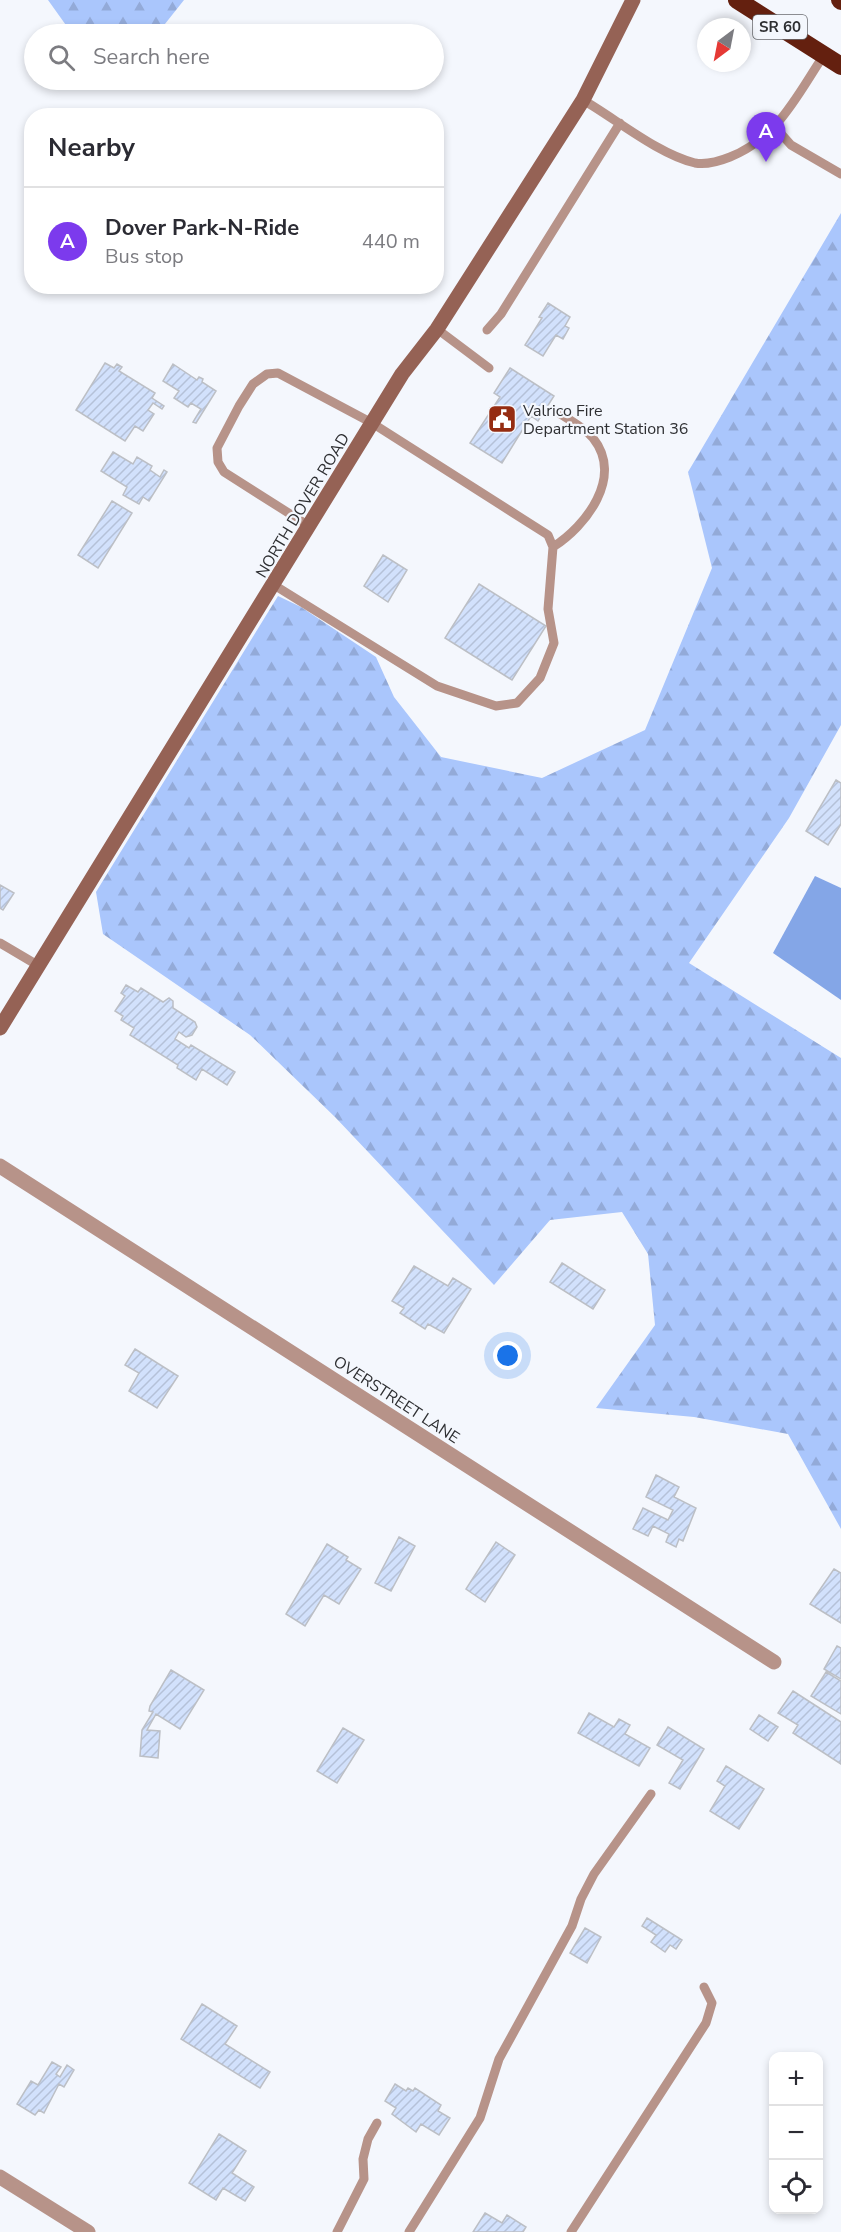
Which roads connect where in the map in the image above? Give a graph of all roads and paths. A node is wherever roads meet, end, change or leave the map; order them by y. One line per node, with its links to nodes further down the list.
1 (633, 0): 5 (street, NORTH DOVER ROAD)
2 (737, 0): 3 (highway, SR 60)
3 (824, 55): 4 (highway, SR 60); 7 (lane)
4 (841, 66)
5 (583, 100): 6 (lane); 9 (street, NORTH DOVER ROAD)
6 (620, 123): 7 (lane); 10 (lane)
7 (775, 127): 8 (lane)
8 (841, 174)
9 (437, 329): 11 (lane); 13 (street, NORTH DOVER ROAD)
10 (487, 330)
11 (489, 368)
12 (559, 413): 15 (lane)
13 (372, 423): 14 (street, NORTH DOVER ROAD); 14 (lane); 15 (lane)
14 (309, 526): 16 (street, NORTH DOVER ROAD)
15 (553, 547): 16 (lane)
16 (274, 585): 18 (street, NORTH DOVER ROAD)
17 (0, 944): 18 (lane)
18 (39, 966): 19 (street, NORTH DOVER ROAD)
19 (0, 1028)
20 (0, 1166): 21 (street, OVERSTREET LANE)
21 (774, 1662)
22 (651, 1794): 28 (lane)
23 (704, 1987): 29 (lane)
24 (377, 2123): 27 (lane)
25 (0, 2176): 26 (street)
26 (88, 2232)
27 (337, 2232)
28 (408, 2232)
29 (571, 2232)

